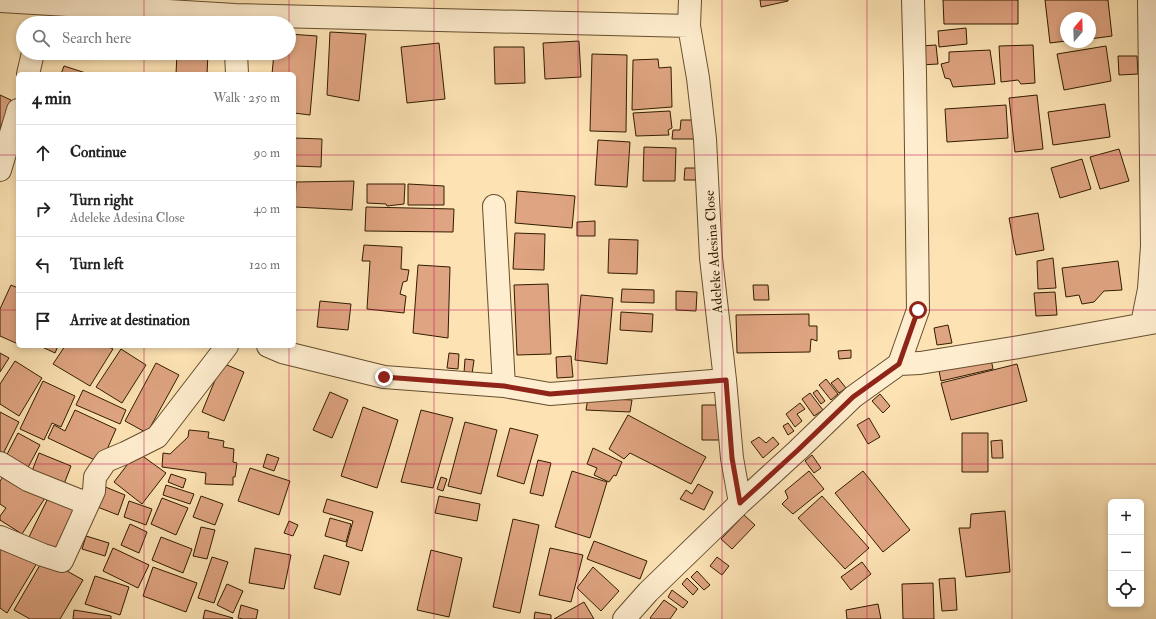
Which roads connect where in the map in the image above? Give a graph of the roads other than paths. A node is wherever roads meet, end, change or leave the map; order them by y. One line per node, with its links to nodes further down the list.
1 (690, 0): 7 (street, Adeleke Adesina Close)
2 (912, 0): 18 (street)
3 (1149, 0): 15 (street)
4 (0, 1): 6 (street)
5 (235, 13): 6 (street); 7 (street)
6 (45, 14)
7 (689, 26): 19 (street, Adeleke Adesina Close)
8 (31, 60): 10 (street)
9 (236, 60): 11 (street)
10 (28, 72)
11 (237, 72)
12 (16, 117): 13 (street)
13 (0, 170)
14 (494, 206): 20 (street)
15 (1149, 323): 18 (street)
16 (225, 348): 23 (street)
17 (273, 348): 20 (street)
18 (899, 364): 22 (street)
19 (726, 380): 20 (street); 22 (street, Adeleke Adesina Close)
20 (504, 386)
21 (0, 463): 23 (street)
22 (740, 503): 25 (street)
23 (88, 504): 24 (street)
24 (0, 537)
25 (624, 619)

